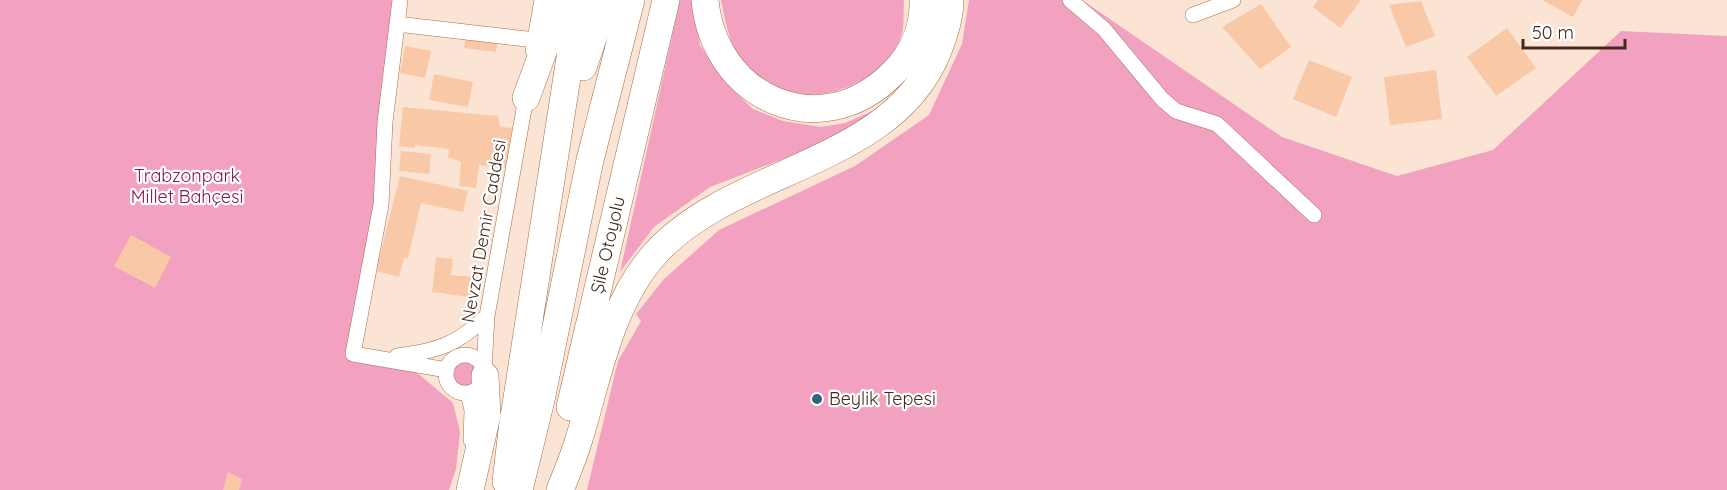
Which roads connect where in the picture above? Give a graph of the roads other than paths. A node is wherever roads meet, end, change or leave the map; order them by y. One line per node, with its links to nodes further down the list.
1 (400, 0): 14 (street)
2 (542, 0): 15 (street, Nevzat Demir Caddesi)
3 (562, 0): 16 (highway)
4 (579, 0): 17 (highway)
5 (606, 0): 17 (highway)
6 (631, 0): 28 (highway, Şile Otoyolu)
7 (666, 0): 29 (highway, Şile Otoyolu)
8 (705, 0): 9 (highway)
9 (923, 0)
10 (950, 0): 30 (highway)
11 (1070, 0): 18 (street)
12 (1233, 0): 13 (street)
13 (1193, 15)
14 (397, 24): 15 (street); 20 (street)
15 (535, 40): 16 (street, Nevzat Demir Caddesi)
16 (526, 98): 19 (street, Nevzat Demir Caddesi)
17 (552, 171): 23 (highway)
18 (1314, 215)
19 (487, 316): 20 (street); 21 (street); 22 (street, Nevzat Demir Caddesi)
20 (380, 358): 21 (street)
21 (450, 364): 22 (street); 22 (street)
22 (479, 380): 24 (street, Nevzat Demir Caddesi); 25 (highway)
23 (512, 430): 26 (highway); 27 (highway)
24 (460, 490)
25 (470, 490)
26 (497, 490)
27 (506, 490)
28 (519, 490)
29 (551, 490)
30 (560, 490)

